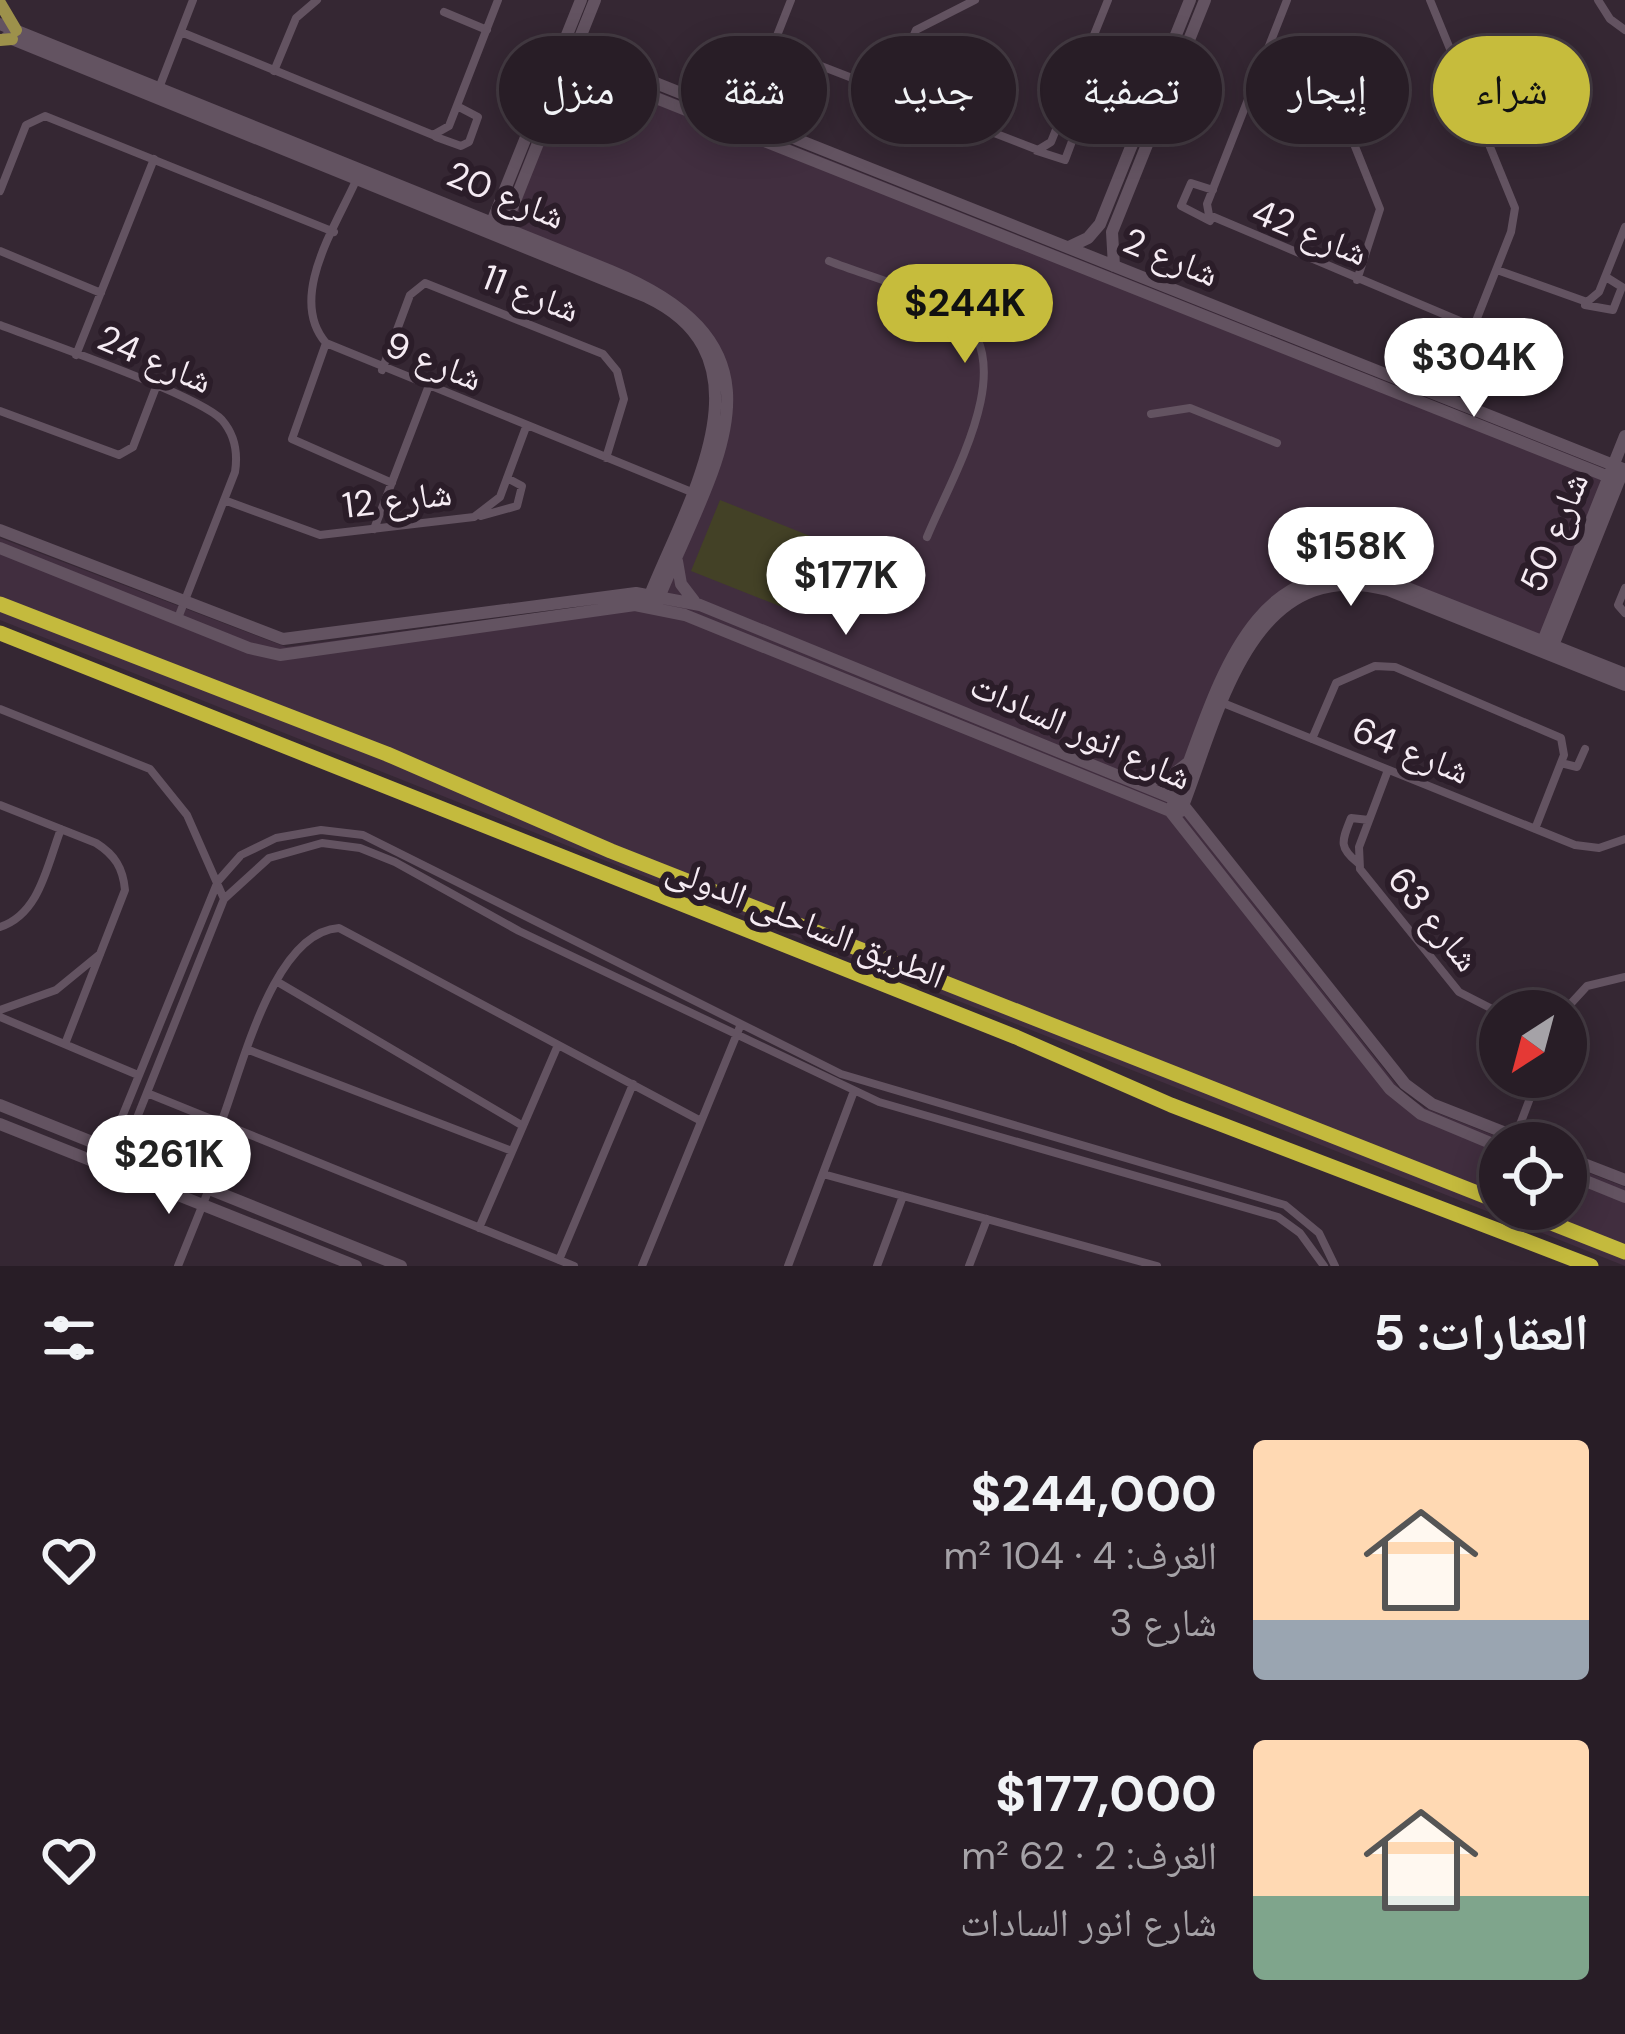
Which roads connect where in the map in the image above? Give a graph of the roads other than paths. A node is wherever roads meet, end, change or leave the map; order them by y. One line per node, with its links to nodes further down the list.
1 (194, 0): 19 (street)
2 (316, 0): 27 (street)
3 (499, 0): 17 (street)
4 (581, 0): 21 (street)
5 (595, 0): 22 (street)
6 (791, 0): 23 (street)
7 (975, 0): 24 (street)
8 (1108, 0): 25 (street)
9 (1190, 0): 47 (street)
10 (1205, 0): 49 (street)
11 (1287, 0): 26 (street, شارع 42)
12 (1430, 0): 54 (street)
13 (1598, 0): 18 (street)
14 (0, 3): 20 (main road)
15 (444, 12): 17 (street)
16 (0, 24): 20 (street, شارع 20)
17 (487, 30): 30 (street)
18 (1625, 30)
19 (181, 32): 27 (street); 28 (street)
20 (7, 36): 28 (street, شارع 20)
21 (571, 36)
22 (576, 36)
23 (776, 36)
24 (914, 36)
25 (1093, 36)
26 (1273, 36)
27 (274, 71): 31 (street)
28 (157, 92): 40 (street, شارع 20)
29 (1246, 105): 41 (street, شارع 42)
30 (457, 106): 31 (street); 31 (street)
31 (429, 135)
32 (1016, 143): 38 (street)
33 (530, 144): 46 (street)
34 (790, 144): 43 (street, شارع 2)
35 (1049, 144): 38 (street)
36 (1071, 144): 38 (street)
37 (1354, 144): 56 (street)
38 (1034, 150)
39 (154, 159): 42 (street); 48 (street); 57 (street)
40 (358, 174): 46 (street, شارع 20); 48 (street)
41 (1213, 190): 44 (street, شارع 42); 44 (street)
42 (0, 191)
43 (957, 211): 50 (street, شارع 2); 59 (street, شارع 2)
44 (1217, 223): 56 (street, شارع 42)
45 (1625, 227): 55 (street)
46 (496, 230): 77 (street, شارع 20)
47 (1096, 230): 49 (street); 50 (street)
48 (334, 232): 62 (street)
49 (1111, 236): 53 (street)
50 (1067, 247): 53 (street, شارع 2)
51 (0, 251): 57 (street)
52 (829, 261): 82 (street)
53 (1114, 266): 59 (street, شارع 2)
54 (1496, 270): 58 (street); 61 (street)
55 (1606, 277): 58 (street); 58 (street)
56 (1357, 280): 61 (street, شارع 42)
57 (101, 293): 63 (street)
58 (1578, 302)
59 (1223, 317): 67 (street, شارع 2)
60 (0, 325): 63 (street, شارع 24)
61 (1474, 327): 67 (street)
62 (326, 344): 64 (street, شارع 9); 76 (street)
63 (76, 356): 65 (street, شارع 24)
64 (382, 370): 66 (street, شارع 9); 73 (street, شارع 11)
65 (156, 387): 68 (street); 78 (street, شارع 24)
66 (428, 388): 70 (street, شارع 9); 76 (street)
67 (1444, 403): 74 (street, شارع 2)
68 (0, 411)
69 (1151, 413): 72 (street)
70 (526, 427): 73 (street, شارع 9); 75 (street, شارع 12)
71 (1625, 436): 74 (street, شارع 50)
72 (1277, 443)
73 (606, 458): 77 (street, شارع 9)
74 (1618, 472): 95 (street, شارع 50)
75 (507, 478): 79 (street, شارع 12); 79 (street)
76 (392, 483): 80 (street)
77 (695, 494): 84 (street, شارع 20); 86 (street, شارع 20)
78 (224, 500): 80 (street, شارع 12); 88 (street, شارع 24)
79 (474, 517): 80 (street, شارع 12)
80 (374, 529)
81 (0, 530): 88 (street, شارع انور السادات)
82 (926, 538)
83 (0, 548): 92 (street, شارع انور السادات)
84 (679, 549): 86 (street, شارع 20); 89 (street)
85 (1625, 588): 90 (street)
86 (653, 600): 89 (street, شارع انور السادات); 91 (street, شارع انور السادات); 94 (street, شارع انور السادات); 109 (street, شارع انور السادات)
87 (0, 604): 99 (highway, الطريق الساحلى الدولى)
88 (184, 604): 91 (street, شارع انور السادات); 92 (street, شارع 24)
89 (700, 605): 107 (street, شارع انور السادات)
90 (1625, 613)
91 (445, 618): 94 (street)
92 (178, 620): 94 (street, شارع انور السادات)
93 (0, 633): 101 (highway, الطريق الساحلى الدولى)
94 (447, 635)
95 (1546, 648): 96 (street); 97 (street); 98 (street)
96 (1625, 674)
97 (1625, 685)
98 (1220, 702): 102 (street, شارع 64); 104 (street); 109 (street)
99 (260, 703): 101 (highway); 141 (highway, الطريق الساحلى الدولى)
100 (0, 709): 115 (street)
101 (249, 736): 145 (highway, الطريق الساحلى الدولى)
102 (1312, 739): 105 (street); 106 (street, شارع 64)
103 (1585, 749): 105 (street)
104 (1192, 756): 107 (street); 109 (street)
105 (1561, 763): 111 (street)
106 (1388, 770): 110 (street, شارع 63); 111 (street, شارع 64)
107 (1135, 781): 109 (street, شارع انور السادات)
108 (0, 805): 112 (street)
109 (1177, 808): 119 (street, شارع انور السادات)
110 (1369, 820): 114 (street, شارع 63); 114 (street)
111 (1535, 829): 113 (street, شارع 64)
112 (61, 830): 117 (street); 118 (street)
113 (1625, 839)
114 (1358, 863): 123 (street, شارع 63)
115 (218, 881): 116 (street); 125 (street); 130 (street)
116 (224, 899): 126 (street); 133 (street)
117 (0, 927)
118 (101, 952): 124 (street); 127 (street)
119 (1307, 969): 137 (street, شارع انور السادات); 140 (street, شارع انور السادات)
120 (1625, 977): 122 (street)
121 (276, 981): 128 (street); 129 (street); 139 (street)
122 (1583, 990)
123 (1479, 1004)
124 (0, 1014): 127 (street)
125 (741, 1024): 126 (street); 170 (street)
126 (736, 1036): 132 (street); 135 (street)
127 (65, 1044): 130 (street)
128 (558, 1045): 131 (street); 139 (street)
129 (249, 1050): 136 (street); 142 (street)
130 (138, 1075): 143 (street)
131 (633, 1084): 135 (street); 159 (street)
132 (854, 1091): 146 (street); 169 (street)
133 (147, 1093): 136 (street); 143 (street)
134 (0, 1105): 143 (street)
135 (701, 1120): 164 (street)
136 (221, 1123): 156 (street)
137 (1479, 1123)
138 (0, 1124): 154 (street)
139 (523, 1126): 142 (street)
140 (1479, 1138)
141 (1363, 1145): 145 (highway); 147 (highway); 151 (highway, الطريق الساحلى الدولى)
142 (512, 1151): 156 (street)
143 (116, 1152): 150 (street)
144 (1587, 1165): 148 (street)
145 (1342, 1171): 147 (highway, الطريق الساحلى الدولى)
146 (823, 1174): 152 (street); 165 (street)
147 (1359, 1178): 171 (highway, الطريق الساحلى الدولى)
148 (1625, 1180)
149 (1587, 1181): 153 (street)
150 (209, 1189): 154 (street); 162 (street)
151 (1479, 1193)
152 (903, 1196): 155 (street); 166 (street)
153 (1625, 1196)
154 (203, 1205): 160 (street); 161 (street)
155 (987, 1219): 167 (street); 168 (street)
156 (479, 1228): 159 (street)
157 (1569, 1230): 158 (highway)
158 (1625, 1252)
159 (558, 1260): 163 (street)
160 (178, 1266)
161 (356, 1266)
162 (401, 1266)
163 (574, 1266)
164 (642, 1266)
165 (788, 1266)
166 (877, 1266)
167 (969, 1266)
168 (1157, 1266)
169 (1324, 1266)
170 (1335, 1266)
171 (1591, 1266)

